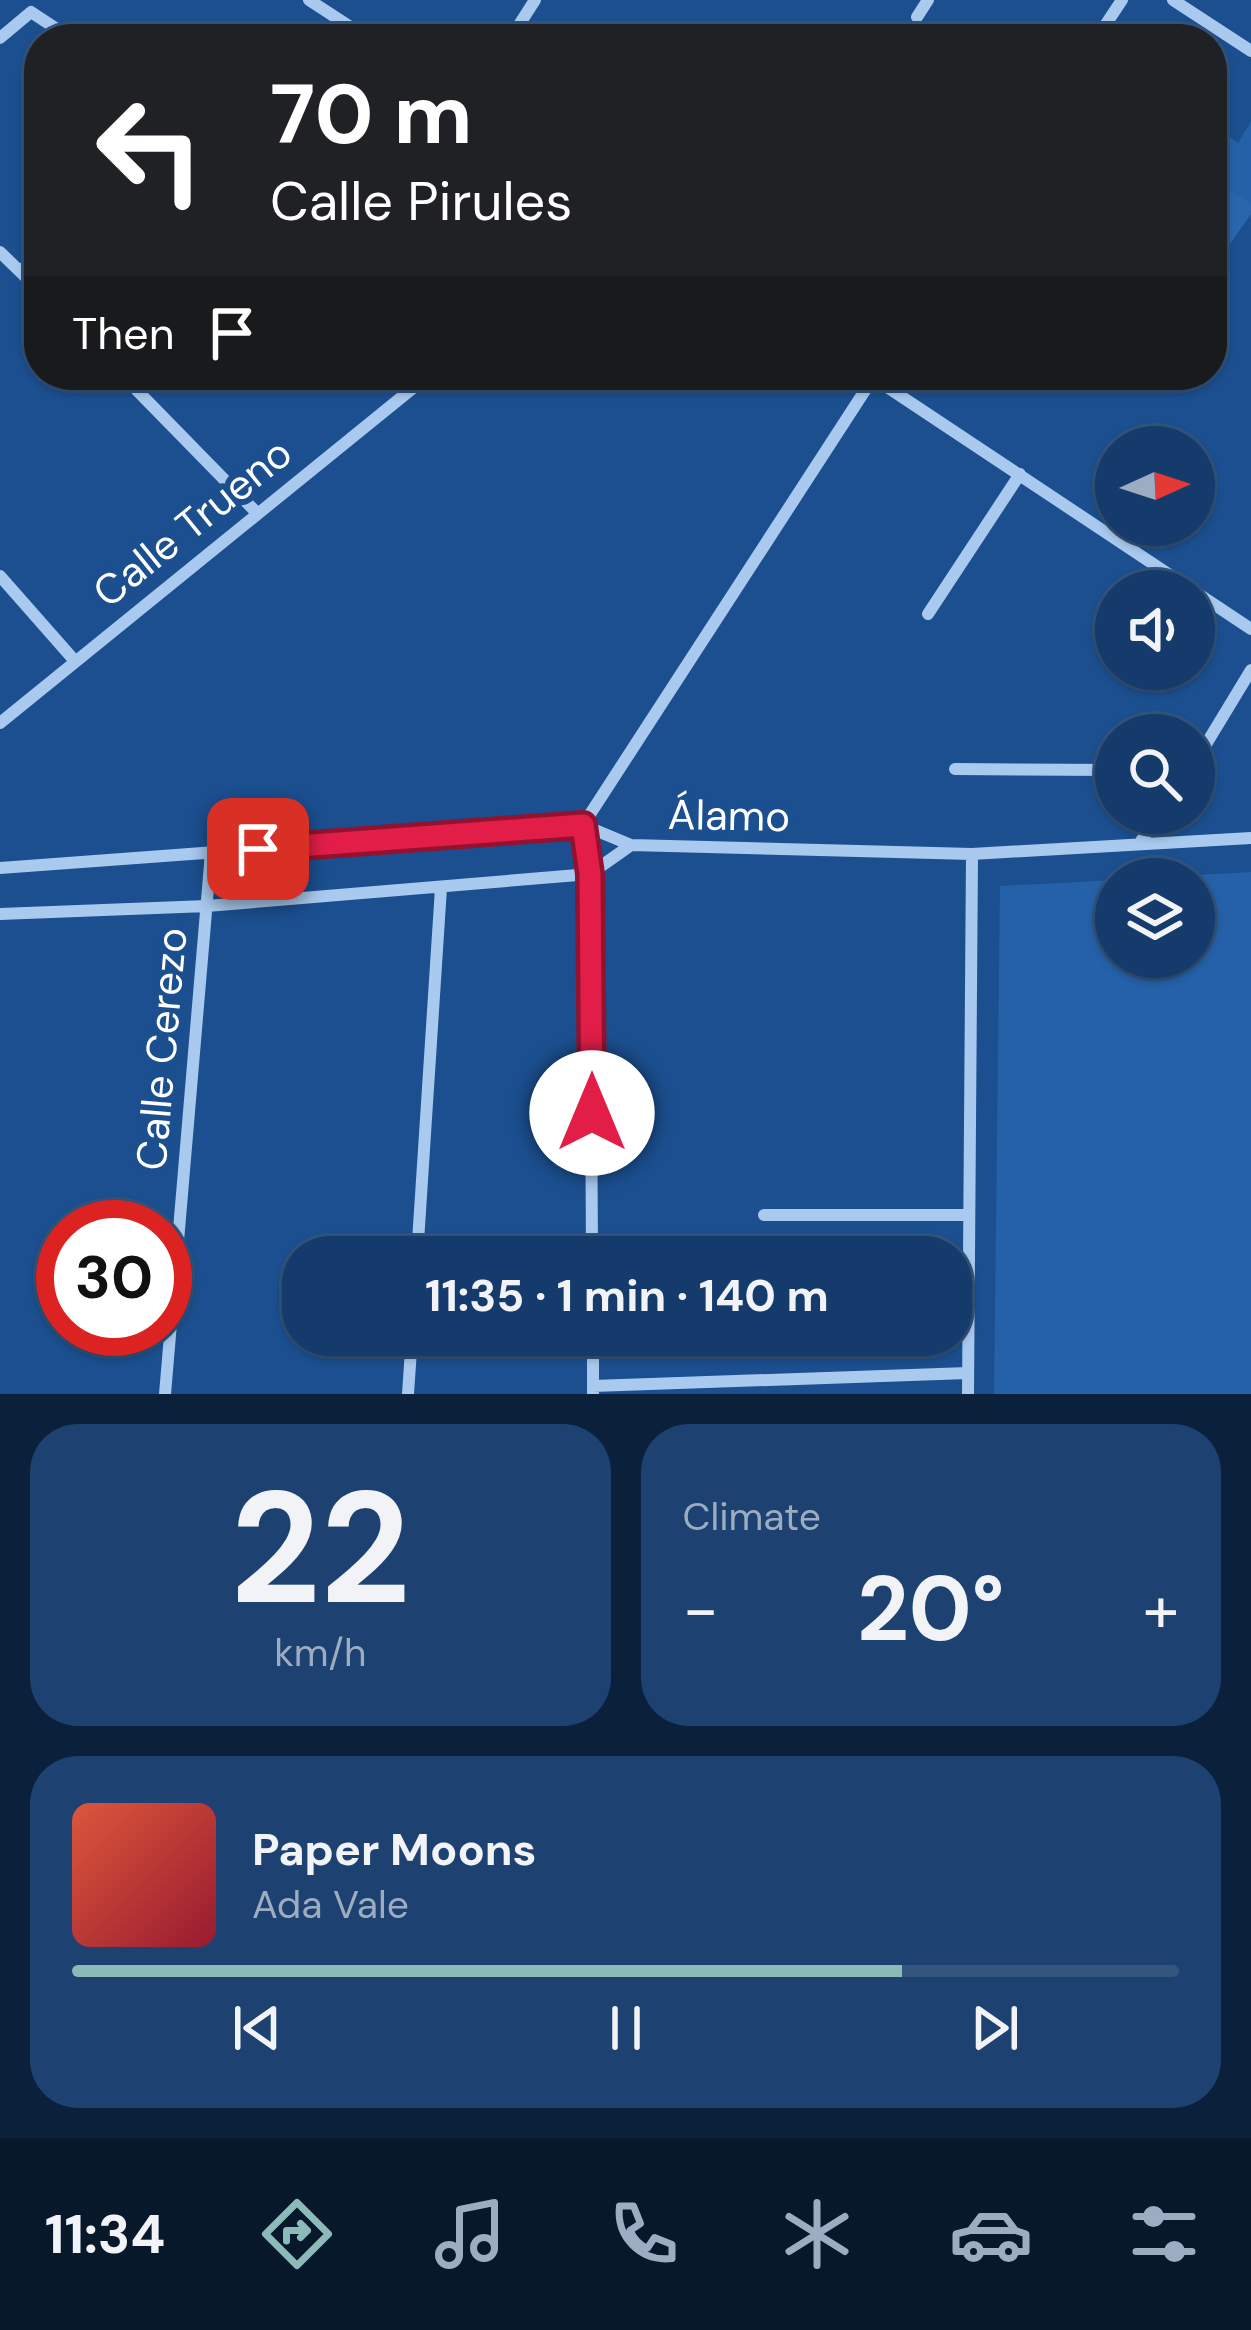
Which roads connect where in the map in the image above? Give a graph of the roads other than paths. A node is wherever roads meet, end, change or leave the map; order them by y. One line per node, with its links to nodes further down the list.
1 (309, 0): 6 (street)
2 (928, 0): 4 (street)
3 (1173, 0): 7 (street)
4 (917, 17)
5 (50, 24): 8 (street)
6 (346, 24)
7 (1210, 24)
8 (0, 38)
9 (0, 252): 11 (street)
10 (24, 268): 11 (street)
11 (20, 271): 12 (street)
12 (24, 275)
13 (137, 390): 18 (street)
14 (410, 390): 18 (street, Calle Trueno)
15 (864, 390): 28 (street)
16 (894, 390): 17 (street)
17 (1020, 474): 20 (street); 21 (street)
18 (256, 512): 22 (street, Calle Trueno)
19 (0, 576): 22 (street)
20 (928, 614)
21 (1251, 629)
22 (74, 660): 24 (street, Calle Trueno)
23 (1251, 670): 25 (street)
24 (0, 724)
25 (1215, 729)
26 (955, 769): 27 (street)
27 (1095, 770)
28 (583, 825): 32 (street); 33 (street); 36 (street)
29 (1146, 834): 31 (street)
30 (1251, 838): 31 (street, Álamo)
31 (1141, 842): 34 (street, Álamo)
32 (631, 845): 34 (street, Álamo); 36 (street, Álamo)
33 (211, 853): 35 (street); 38 (street, Calle Cerezo)
34 (972, 854): 41 (street)
35 (0, 868)
36 (590, 874): 37 (street, Álamo); 43 (street)
37 (441, 888): 38 (street, Álamo); 42 (street)
38 (207, 905): 39 (street, Álamo); 48 (street, Calle Cerezo)
39 (0, 914)
40 (764, 1215): 41 (street)
41 (969, 1215): 46 (street)
42 (418, 1236)
43 (592, 1236)
44 (411, 1356): 49 (street)
45 (592, 1356): 47 (street)
46 (968, 1373): 47 (street); 50 (street)
47 (593, 1390)
48 (165, 1394)
49 (408, 1394)
50 (968, 1394)

